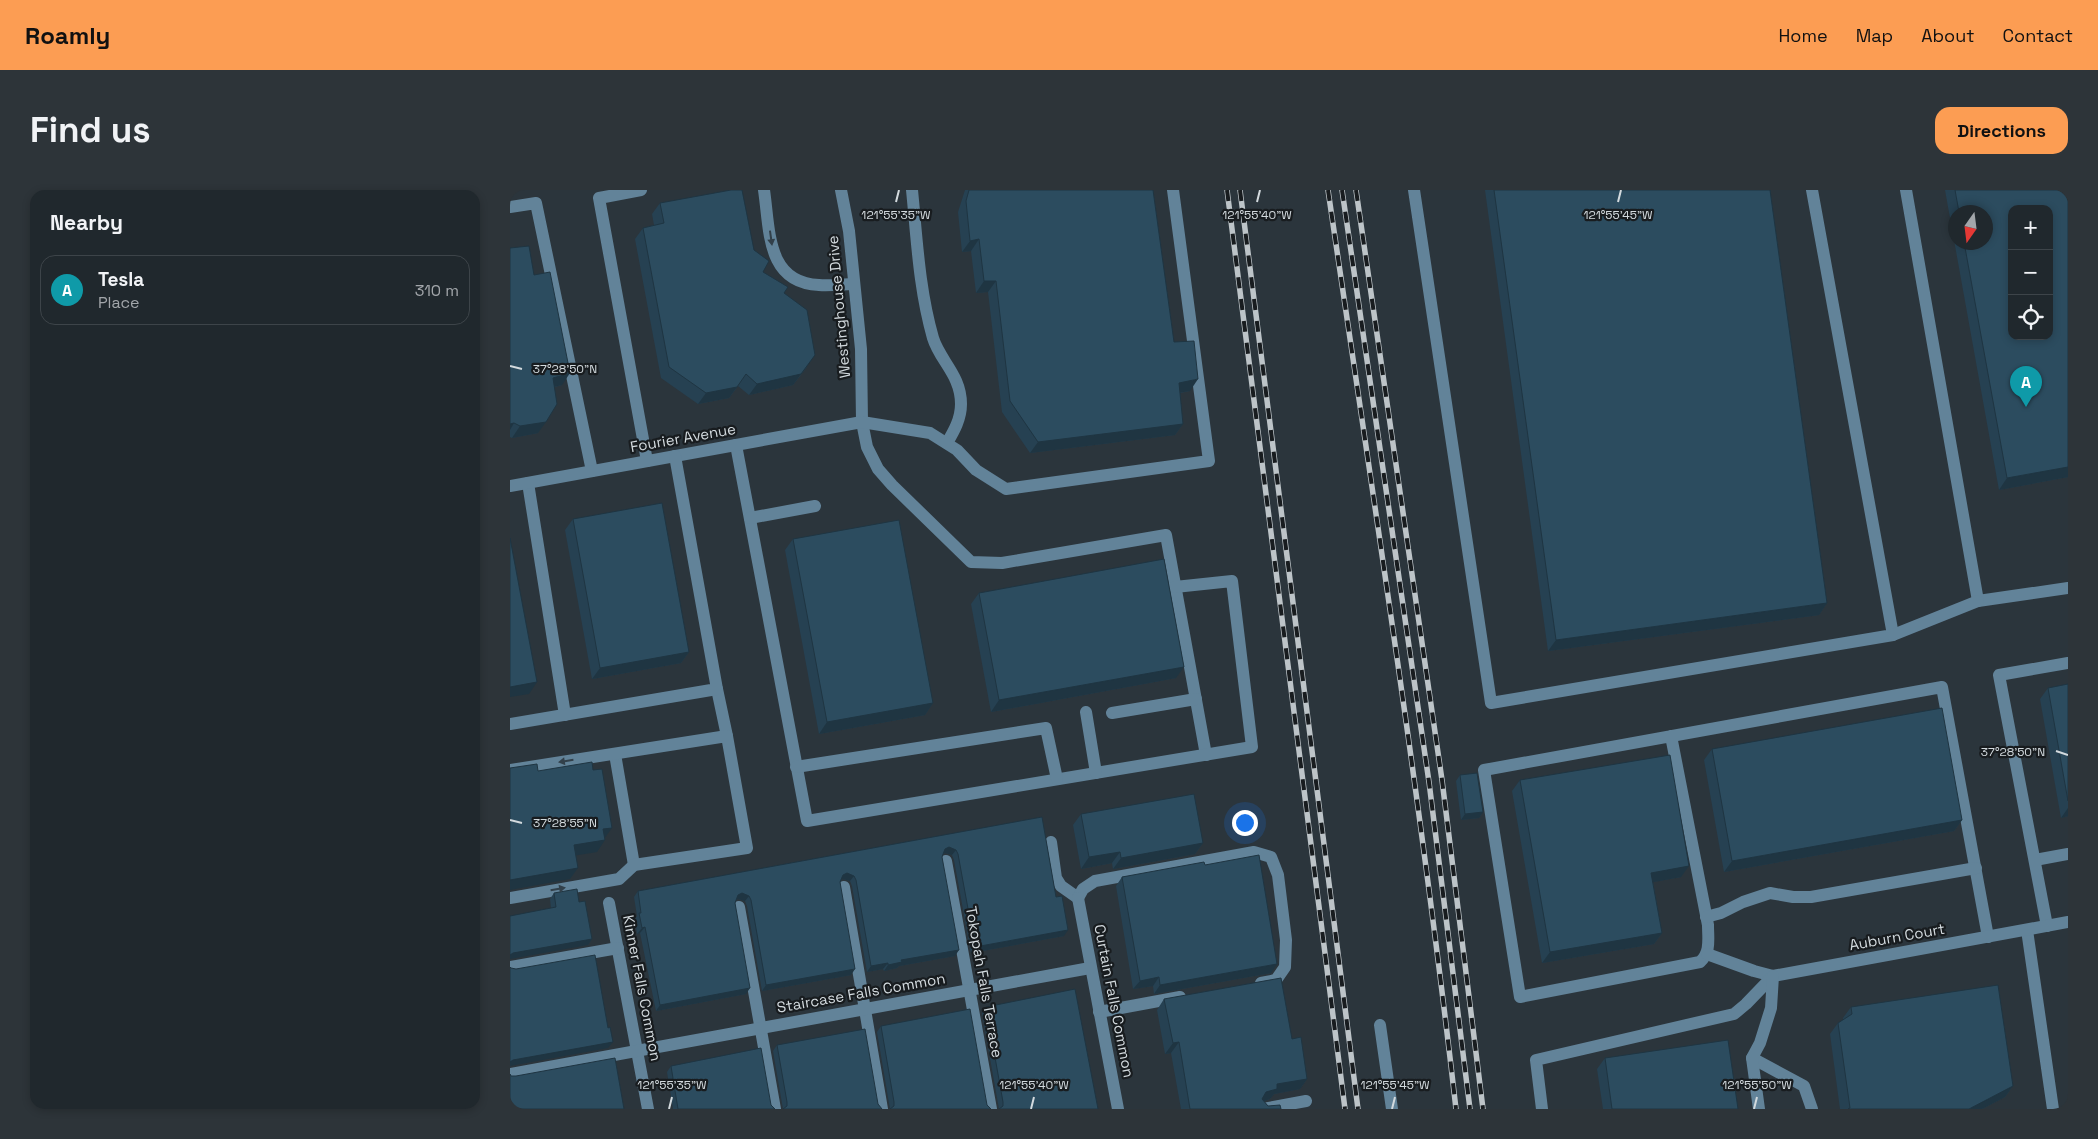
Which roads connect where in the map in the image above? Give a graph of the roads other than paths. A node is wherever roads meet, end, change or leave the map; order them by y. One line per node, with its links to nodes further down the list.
1 (641, 190): 15 (street)
2 (764, 190): 10 (street, one-way to 10)
3 (841, 190): 10 (street, Westinghouse Drive)
4 (912, 190): 12 (street)
5 (1173, 190): 12 (street, Fourier Avenue)
6 (1414, 190): 24 (street)
7 (1812, 190): 24 (street)
8 (1906, 190): 23 (street)
9 (510, 208): 16 (street)
10 (854, 284): 11 (street, Westinghouse Drive)
11 (862, 422): 12 (street, Fourier Avenue); 13 (street, Fourier Avenue); 21 (street, Westinghouse Drive)
12 (947, 444)
13 (736, 445): 14 (street, Fourier Avenue); 20 (street)
14 (675, 456): 15 (street, Fourier Avenue); 26 (street)
15 (647, 461): 16 (street, Fourier Avenue)
16 (592, 472): 17 (street, Fourier Avenue)
17 (528, 483): 18 (street, Fourier Avenue); 30 (street)
18 (510, 486)
19 (815, 506): 20 (street)
20 (750, 518): 36 (street)
21 (1176, 587): 27 (street); 35 (street)
22 (2068, 588): 23 (street)
23 (1978, 601): 24 (street)
24 (1893, 635)
25 (2068, 663): 42 (street)
26 (717, 689): 30 (street); 32 (street)
27 (1196, 699): 29 (street); 35 (street)
28 (1086, 712): 38 (street)
29 (1112, 713)
30 (565, 715): 31 (street)
31 (510, 724)
32 (726, 736): 34 (street); 44 (street)
33 (1671, 736): 45 (street); 51 (street); 57 (street)
34 (615, 754): 37 (street, one-way to 37); 44 (street)
35 (1206, 754): 38 (street)
36 (796, 767): 39 (street); 39 (street)
37 (510, 770)
38 (1096, 773): 39 (street)
39 (1057, 779)
40 (1051, 842): 48 (street)
41 (2068, 854): 42 (street)
42 (2035, 860): 53 (street)
43 (946, 861): 62 (street, Tokopah Falls Terrace)
44 (634, 865): 47 (street, one-way to 44)
45 (1976, 868): 51 (street); 55 (street)
46 (844, 887): 64 (street)
47 (510, 898)
48 (1078, 898): 59 (street, Curtain Falls Common); 61 (street)
49 (609, 903): 56 (street, Kinner Falls Common)
50 (739, 907): 67 (street)
51 (1706, 917): 57 (street)
52 (2068, 922): 53 (street, Auburn Court)
53 (2047, 926): 54 (street, Auburn Court)
54 (2027, 930): 55 (street, Auburn Court); 83 (street)
55 (1988, 936): 60 (street, Auburn Court)
56 (618, 948): 58 (street); 68 (street, Kinner Falls Common)
57 (1706, 954): 60 (street)
58 (510, 967)
59 (1090, 968): 62 (street, Staircase Falls Common); 65 (street, Curtain Falls Common)
60 (1773, 976): 69 (street); 80 (street)
61 (1248, 985)
62 (970, 990): 64 (street, Staircase Falls Common); 76 (street, Tokopah Falls Terrace)
63 (1192, 995): 65 (street)
64 (866, 1009): 67 (street, Staircase Falls Common); 75 (street)
65 (1099, 1012): 77 (street, Curtain Falls Common)
66 (1380, 1025): 79 (street)
67 (761, 1028): 68 (street, Staircase Falls Common); 74 (street)
68 (637, 1050): 70 (street, Staircase Falls Common); 73 (street, Kinner Falls Common)
69 (1752, 1058): 81 (street); 82 (street)
70 (510, 1074)
71 (1306, 1101): 72 (street)
72 (1285, 1107): 78 (street)
73 (648, 1109)
74 (775, 1109)
75 (882, 1109)
76 (990, 1109)
77 (1118, 1109)
78 (1263, 1109)
79 (1392, 1109)
80 (1542, 1109)
81 (1759, 1109)
82 (1812, 1109)
83 (2053, 1109)

